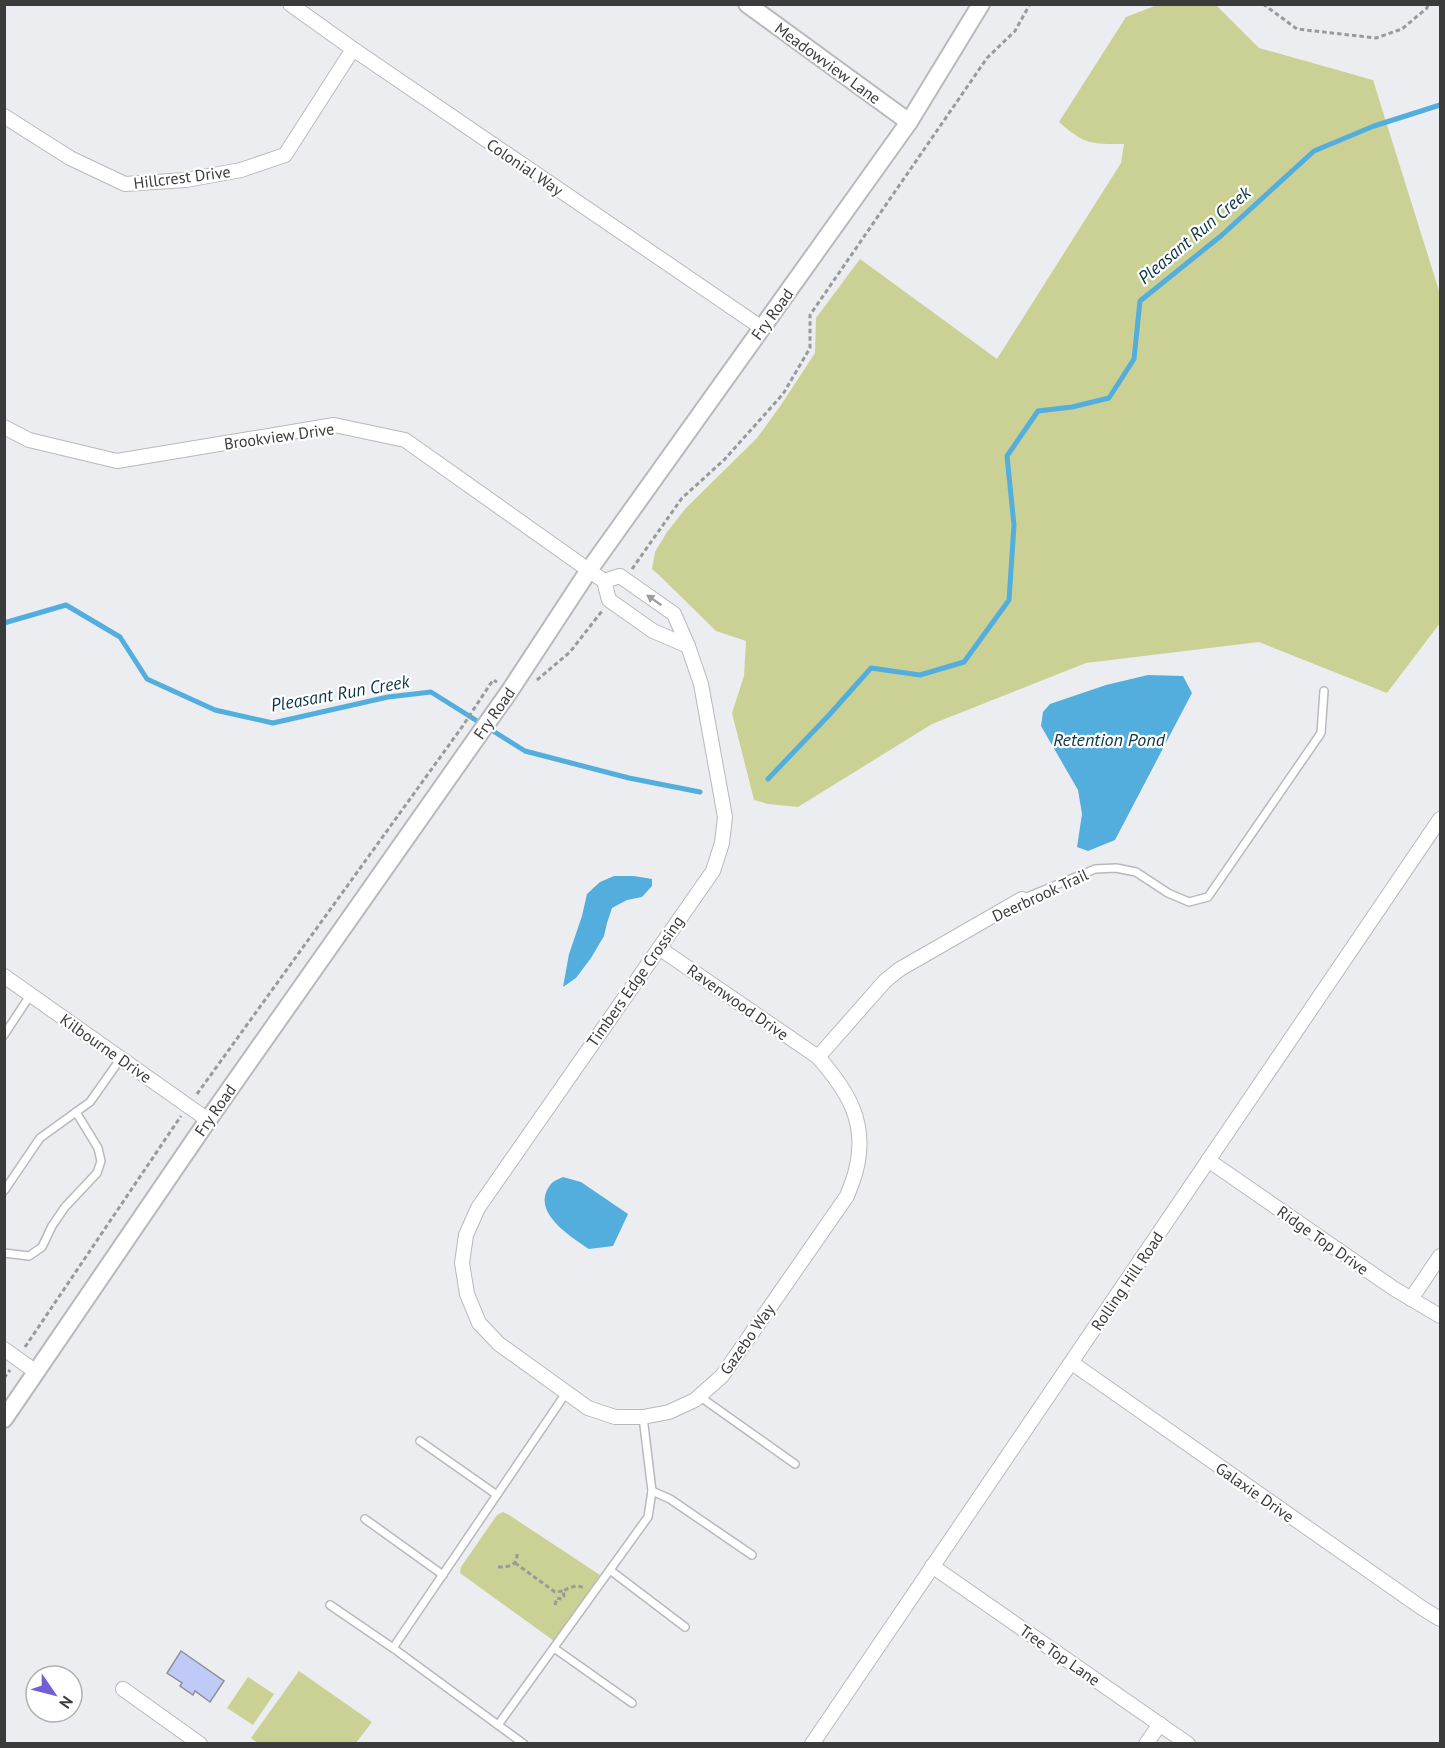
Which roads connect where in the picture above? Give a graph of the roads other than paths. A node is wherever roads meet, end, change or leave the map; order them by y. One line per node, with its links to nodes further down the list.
1 (290, 4): 4 (street, Colonial Way)
2 (747, 4): 6 (street, Meadowview Lane)
3 (981, 4): 6 (street, Fry Road)
4 (353, 49): 5 (street, Hillcrest Drive); 7 (street, Colonial Way)
5 (4, 116)
6 (909, 122): 7 (street, Fry Road)
7 (762, 328): 9 (street, Fry Road)
8 (4, 427): 9 (street, Brookview Drive)
9 (589, 570): 10 (street); 22 (street, Fry Road)
10 (604, 581): 11 (street); 11 (street, Timbers Edge Crossing, one-way to 10)
11 (688, 646): 15 (street, Timbers Edge Crossing)
12 (1324, 691): 14 (lane, Deerbrook Trail)
13 (1440, 819): 23 (street, Rolling Hill Road)
14 (1022, 899): 19 (street, Deerbrook Trail)
15 (659, 948): 19 (street, Ravenwood Drive); 27 (street, Timbers Edge Crossing)
16 (4, 976): 17 (street, Kilbourne Drive)
17 (31, 994): 18 (lane); 20 (street, Kilbourne Drive)
18 (4, 1035)
19 (818, 1057): 34 (street, Gazebo Way)
20 (121, 1058): 21 (lane); 22 (street, Kilbourne Drive)
21 (76, 1112): 24 (lane); 25 (lane)
22 (208, 1120): 32 (street, Fry Road)
23 (1208, 1160): 28 (street, Ridge Top Drive); 31 (street, Rolling Hill Road)
24 (4, 1191)
25 (4, 1253)
26 (1440, 1256): 28 (street)
27 (467, 1294): 33 (street, Gazebo Way)
28 (1411, 1299): 29 (street, Ridge Top Drive)
29 (1440, 1316)
30 (4, 1350): 32 (street)
31 (1071, 1363): 43 (street, Rolling Hill Road); 47 (street, Galaxie Drive)
32 (36, 1372): 36 (street, Fry Road)
33 (566, 1393): 35 (street, Gazebo Way); 40 (lane)
34 (699, 1396): 35 (street, Gazebo Way); 38 (lane)
35 (643, 1418): 39 (lane)
36 (4, 1419)
37 (420, 1441): 40 (lane)
38 (795, 1464)
39 (652, 1491): 42 (lane); 44 (lane)
40 (497, 1495): 45 (lane)
41 (365, 1519): 45 (lane)
42 (752, 1555)
43 (932, 1566): 53 (street, Tree Top Lane); 57 (street, Rolling Hill Road)
44 (610, 1570): 48 (lane); 50 (lane)
45 (442, 1575): 49 (lane)
46 (330, 1605): 49 (lane)
47 (1440, 1619)
48 (685, 1627)
49 (393, 1648): 54 (lane)
50 (554, 1648): 52 (lane); 54 (lane)
51 (123, 1689): 55 (street)
52 (632, 1703)
53 (1160, 1724): 58 (street); 59 (street, Tree Top Lane)
54 (498, 1725): 56 (lane)
55 (200, 1743)
56 (524, 1743)
57 (812, 1743)
58 (1146, 1743)
59 (1188, 1743)

